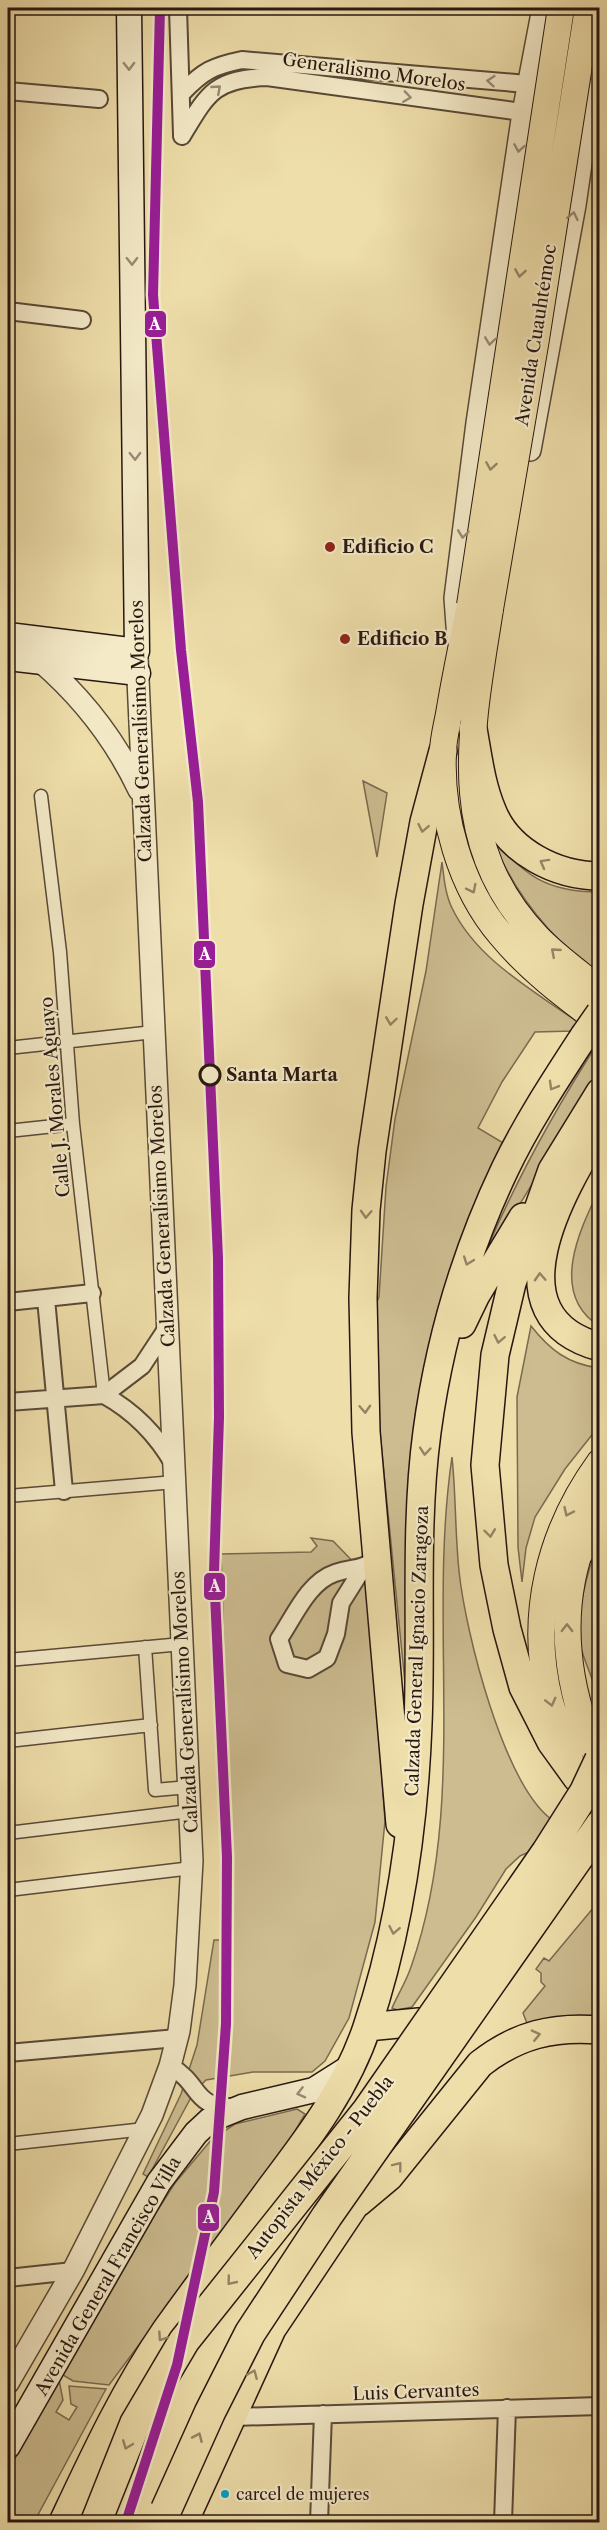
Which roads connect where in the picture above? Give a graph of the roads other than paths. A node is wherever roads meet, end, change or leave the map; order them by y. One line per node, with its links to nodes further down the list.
1 (129, 8): 21 (main road, Calzada Generalísimo Morelos, one-way to 21)
2 (178, 8): 10 (street)
3 (543, 8): 7 (street, Avenida Cuauhtémoc)
4 (561, 8): 16 (main road, Avenida Cuauhtémoc, one-way to 16, bridge)
5 (588, 8): 16 (main road, Avenida Cuauhtémoc, bridge)
6 (600, 33): 8 (street, Avenida Cuauhtémoc)
7 (529, 84): 8 (street, Generalismo Morelos); 10 (street, Generalismo Morelos, one-way to 10); 12 (street, Avenida Cuauhtémoc)
8 (591, 90): 13 (street, Avenida Cuauhtémoc)
9 (8, 91): 11 (street)
10 (183, 92): 12 (street, Generalismo Morelos, one-way to 12)
11 (99, 99)
12 (524, 113): 13 (street, Generalismo Morelos); 19 (street, Avenida Cuauhtémoc, one-way to 19)
13 (587, 118): 19 (street, Avenida Cuauhtémoc, one-way to 13)
14 (8, 311): 15 (street)
15 (82, 320)
16 (480, 607): 19 (main road, Avenida Cuauhtémoc)
17 (8, 635): 21 (main road)
18 (8, 658): 20 (main road)
19 (470, 660): 22 (main road, Avenida Cuauhtémoc); 23 (main road, Avenida Cuauhtémoc)
20 (40, 662): 21 (main road); 25 (street)
21 (138, 662): 25 (street, Calzada Generalísimo Morelos)
22 (473, 729): 26 (highway, one-way to 22); 27 (main road, Avenida Cuauhtémoc, one-way to 22)
23 (442, 751): 29 (main road, Avenida Cuauhtémoc, one-way to 29); 54 (highway, one-way to 54)
24 (41, 796): 31 (street, Calle J. Morales Aguayo)
25 (142, 798): 30 (street, Calzada Generalísimo Morelos)
26 (600, 876)
27 (600, 990)
28 (600, 1013): 29 (highway, Calzada General Ignacio Zaragoza, bridge)
29 (592, 1029): 43 (highway, Calzada General Ignacio Zaragoza, one-way to 43)
30 (154, 1032): 31 (street); 41 (street, Calzada Generalísimo Morelos)
31 (68, 1042): 32 (street); 34 (street, Calle J. Morales Aguayo)
32 (8, 1048)
33 (600, 1092): 37 (highway)
34 (73, 1124): 36 (street); 38 (street, Calle J. Morales Aguayo)
35 (600, 1129): 42 (highway, one-way to 35)
36 (8, 1131)
37 (552, 1170): 43 (highway); 60 (highway, one-way to 60)
38 (92, 1293): 39 (street); 44 (street, Calle J. Morales Aguayo)
39 (46, 1299): 40 (street); 45 (street)
40 (8, 1302)
41 (167, 1328): 44 (street); 48 (street, Calzada Generalísimo Morelos)
42 (600, 1347)
43 (438, 1377): 67 (highway, Calzada General Ignacio Zaragoza, one-way to 67)
44 (104, 1395): 45 (street); 48 (street)
45 (57, 1398): 46 (street); 49 (street)
46 (8, 1402)
47 (600, 1462): 60 (main road, one-way to 60)
48 (174, 1474): 49 (street); 55 (street, Calzada Generalísimo Morelos)
49 (64, 1491): 50 (street)
50 (8, 1496)
51 (600, 1503): 53 (main road)
52 (600, 1525): 53 (highway)
53 (577, 1556): 60 (main road, one-way to 53)
54 (370, 1563): 54 (street); 67 (highway)
55 (182, 1644): 56 (street); 61 (street, Calzada Generalísimo Morelos)
56 (145, 1647): 57 (street); 58 (street)
57 (8, 1660)
58 (151, 1725): 59 (street); 61 (street)
59 (8, 1742)
60 (594, 1782): 69 (highway); 79 (highway); 93 (highway, Autopista México - Puebla, one-way to 93, bridge)
61 (189, 1787): 62 (street, Calzada Generalísimo Morelos)
62 (190, 1811): 65 (street); 66 (street, Calzada Generalísimo Morelos)
63 (600, 1822): 79 (highway)
64 (600, 1826): 91 (highway, Autopista México - Puebla, one-way to 64, bridge)
65 (8, 1833)
66 (192, 1868): 68 (street); 72 (street, Calzada Generalísimo Morelos)
67 (405, 1872): 70 (highway, Calzada General Ignacio Zaragoza, one-way to 70)
68 (8, 1890)
69 (419, 2022): 70 (highway); 80 (highway)
70 (367, 2027): 74 (highway, Calzada General Ignacio Zaragoza)
71 (600, 2030): 81 (highway, one-way to 71)
72 (177, 2038): 73 (street); 75 (street, Calzada Generalísimo Morelos)
73 (8, 2053)
74 (352, 2066): 76 (main road, Avenida General Francisco Villa, one-way to 76); 80 (highway, Calzada General Ignacio Zaragoza)
75 (170, 2067): 76 (street); 77 (street, Calzada Generalísimo Morelos)
76 (242, 2107): 89 (main road, Avenida General Francisco Villa)
77 (145, 2129): 78 (street); 82 (street, Calzada Generalísimo Morelos)
78 (8, 2144)
79 (381, 2145): 81 (highway)
80 (266, 2195): 92 (highway, Calzada General Ignacio Zaragoza, one-way to 92)
81 (355, 2205): 88 (highway, one-way to 81)
82 (73, 2271): 83 (street); 84 (street, Calzada Generalísimo Morelos)
83 (8, 2277)
84 (8, 2383)
85 (600, 2406): 86 (street, Luis Cervantes)
86 (507, 2408): 87 (street, Luis Cervantes); 96 (street)
87 (323, 2414): 88 (street, Luis Cervantes); 95 (street)
88 (234, 2418): 90 (highway)
89 (8, 2445)
90 (197, 2493): 91 (highway); 94 (main road)
91 (175, 2516)
92 (63, 2523)
93 (96, 2523)
94 (195, 2523)
95 (320, 2523)
96 (503, 2523)

